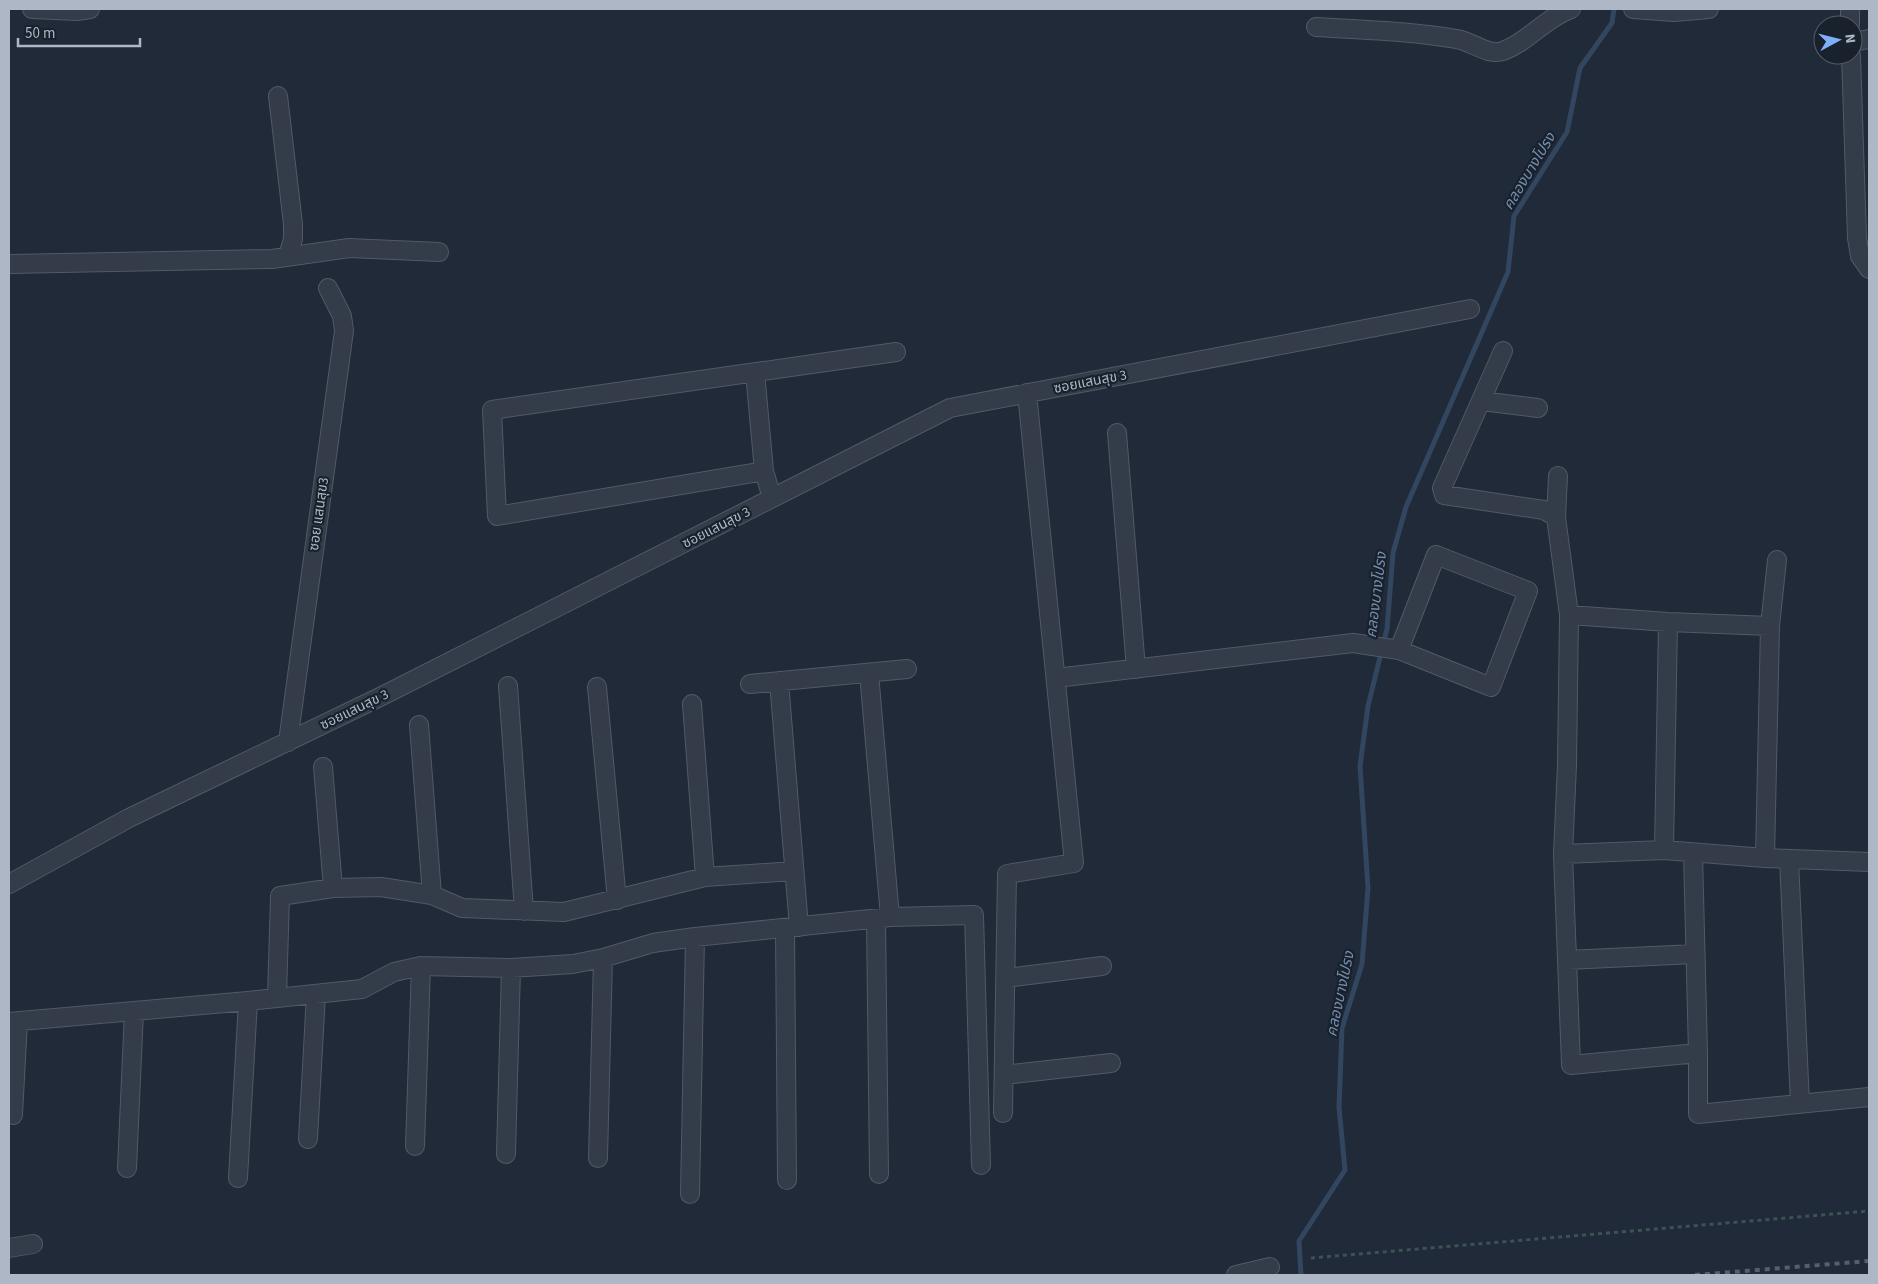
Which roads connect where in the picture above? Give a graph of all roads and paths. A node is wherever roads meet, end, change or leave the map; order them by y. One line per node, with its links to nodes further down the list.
1 (32, 9): 5 (street)
2 (1570, 9): 6 (street)
3 (1633, 9): 4 (street)
4 (1709, 9)
5 (81, 10)
6 (1316, 28)
7 (1852, 65): 9 (street)
8 (278, 96): 11 (street)
9 (1861, 142): 13 (street)
10 (439, 252): 11 (street)
11 (288, 256): 12 (street)
12 (9, 264)
13 (1869, 269)
14 (328, 288): 42 (street, ซอย แสนสุข3)
15 (1470, 309): 19 (street, ซอยแสนสุข 3)
16 (1503, 351): 20 (street)
17 (896, 352): 18 (street)
18 (755, 372): 23 (street); 23 (street)
19 (1027, 394): 25 (street, ซอยแสนสุข 3); 35 (street)
20 (1481, 401): 21 (street); 26 (street)
21 (1538, 408)
22 (1117, 433): 33 (street)
23 (764, 471): 25 (street)
24 (1558, 476): 26 (street)
25 (772, 498): 42 (street, ซอยแสนสุข 3)
26 (1556, 517): 28 (street)
27 (1777, 560): 30 (street)
28 (1569, 615): 29 (street); 46 (street)
29 (1668, 622): 30 (street); 44 (street)
30 (1770, 626): 47 (street)
31 (1396, 650): 31 (street); 33 (street)
32 (907, 669): 34 (street)
33 (1136, 669): 35 (street)
34 (869, 673): 36 (street); 57 (street)
35 (1056, 678): 66 (street)
36 (779, 681): 37 (street); 50 (street)
37 (750, 684)
38 (508, 686): 56 (street)
39 (597, 687): 55 (street)
40 (692, 704): 51 (street)
41 (419, 725): 54 (street)
42 (288, 742): 52 (street, ซอยแสนสุข 3)
43 (323, 767): 53 (street)
44 (1664, 850): 45 (street); 46 (street)
45 (1693, 853): 47 (street); 60 (street)
46 (1563, 854): 62 (street)
47 (1765, 858): 48 (street)
48 (1789, 859): 49 (street); 76 (street)
49 (1869, 862)
50 (794, 871): 51 (street); 58 (street)
51 (705, 877): 55 (street)
52 (9, 884)
53 (333, 888): 54 (street); 68 (street)
54 (432, 895): 56 (street)
55 (618, 900): 56 (street)
56 (524, 911)
57 (883, 918): 58 (street); 83 (street); 85 (street)
58 (792, 928): 59 (street); 87 (street)
59 (695, 937): 61 (street); 88 (street)
60 (1696, 954): 62 (street); 72 (street)
61 (603, 958): 65 (street); 82 (street)
62 (1567, 960): 72 (street)
63 (421, 966): 65 (street); 67 (street); 80 (street)
64 (1102, 966): 66 (street)
65 (511, 968): 81 (street)
66 (1006, 978): 74 (street)
67 (316, 994): 68 (street); 79 (street)
68 (277, 997): 69 (street)
69 (248, 1001): 70 (street); 86 (street)
70 (134, 1011): 71 (street); 84 (street)
71 (13, 1021): 78 (street)
72 (1698, 1053): 76 (street)
73 (1111, 1063): 74 (street)
74 (1004, 1075): 77 (street)
75 (1869, 1097): 76 (street)
76 (1800, 1104)
77 (1004, 1113)
78 (14, 1115)
79 (308, 1139)
80 (415, 1146)
81 (506, 1154)
82 (598, 1158)
83 (980, 1164)
84 (127, 1168)
85 (879, 1174)
86 (238, 1178)
87 (787, 1180)
88 (690, 1194)
89 (1869, 1211): 92 (path)
90 (33, 1244): 91 (street)
91 (9, 1248)
92 (1311, 1258)
93 (1270, 1267): 94 (street)
94 (1236, 1275)

